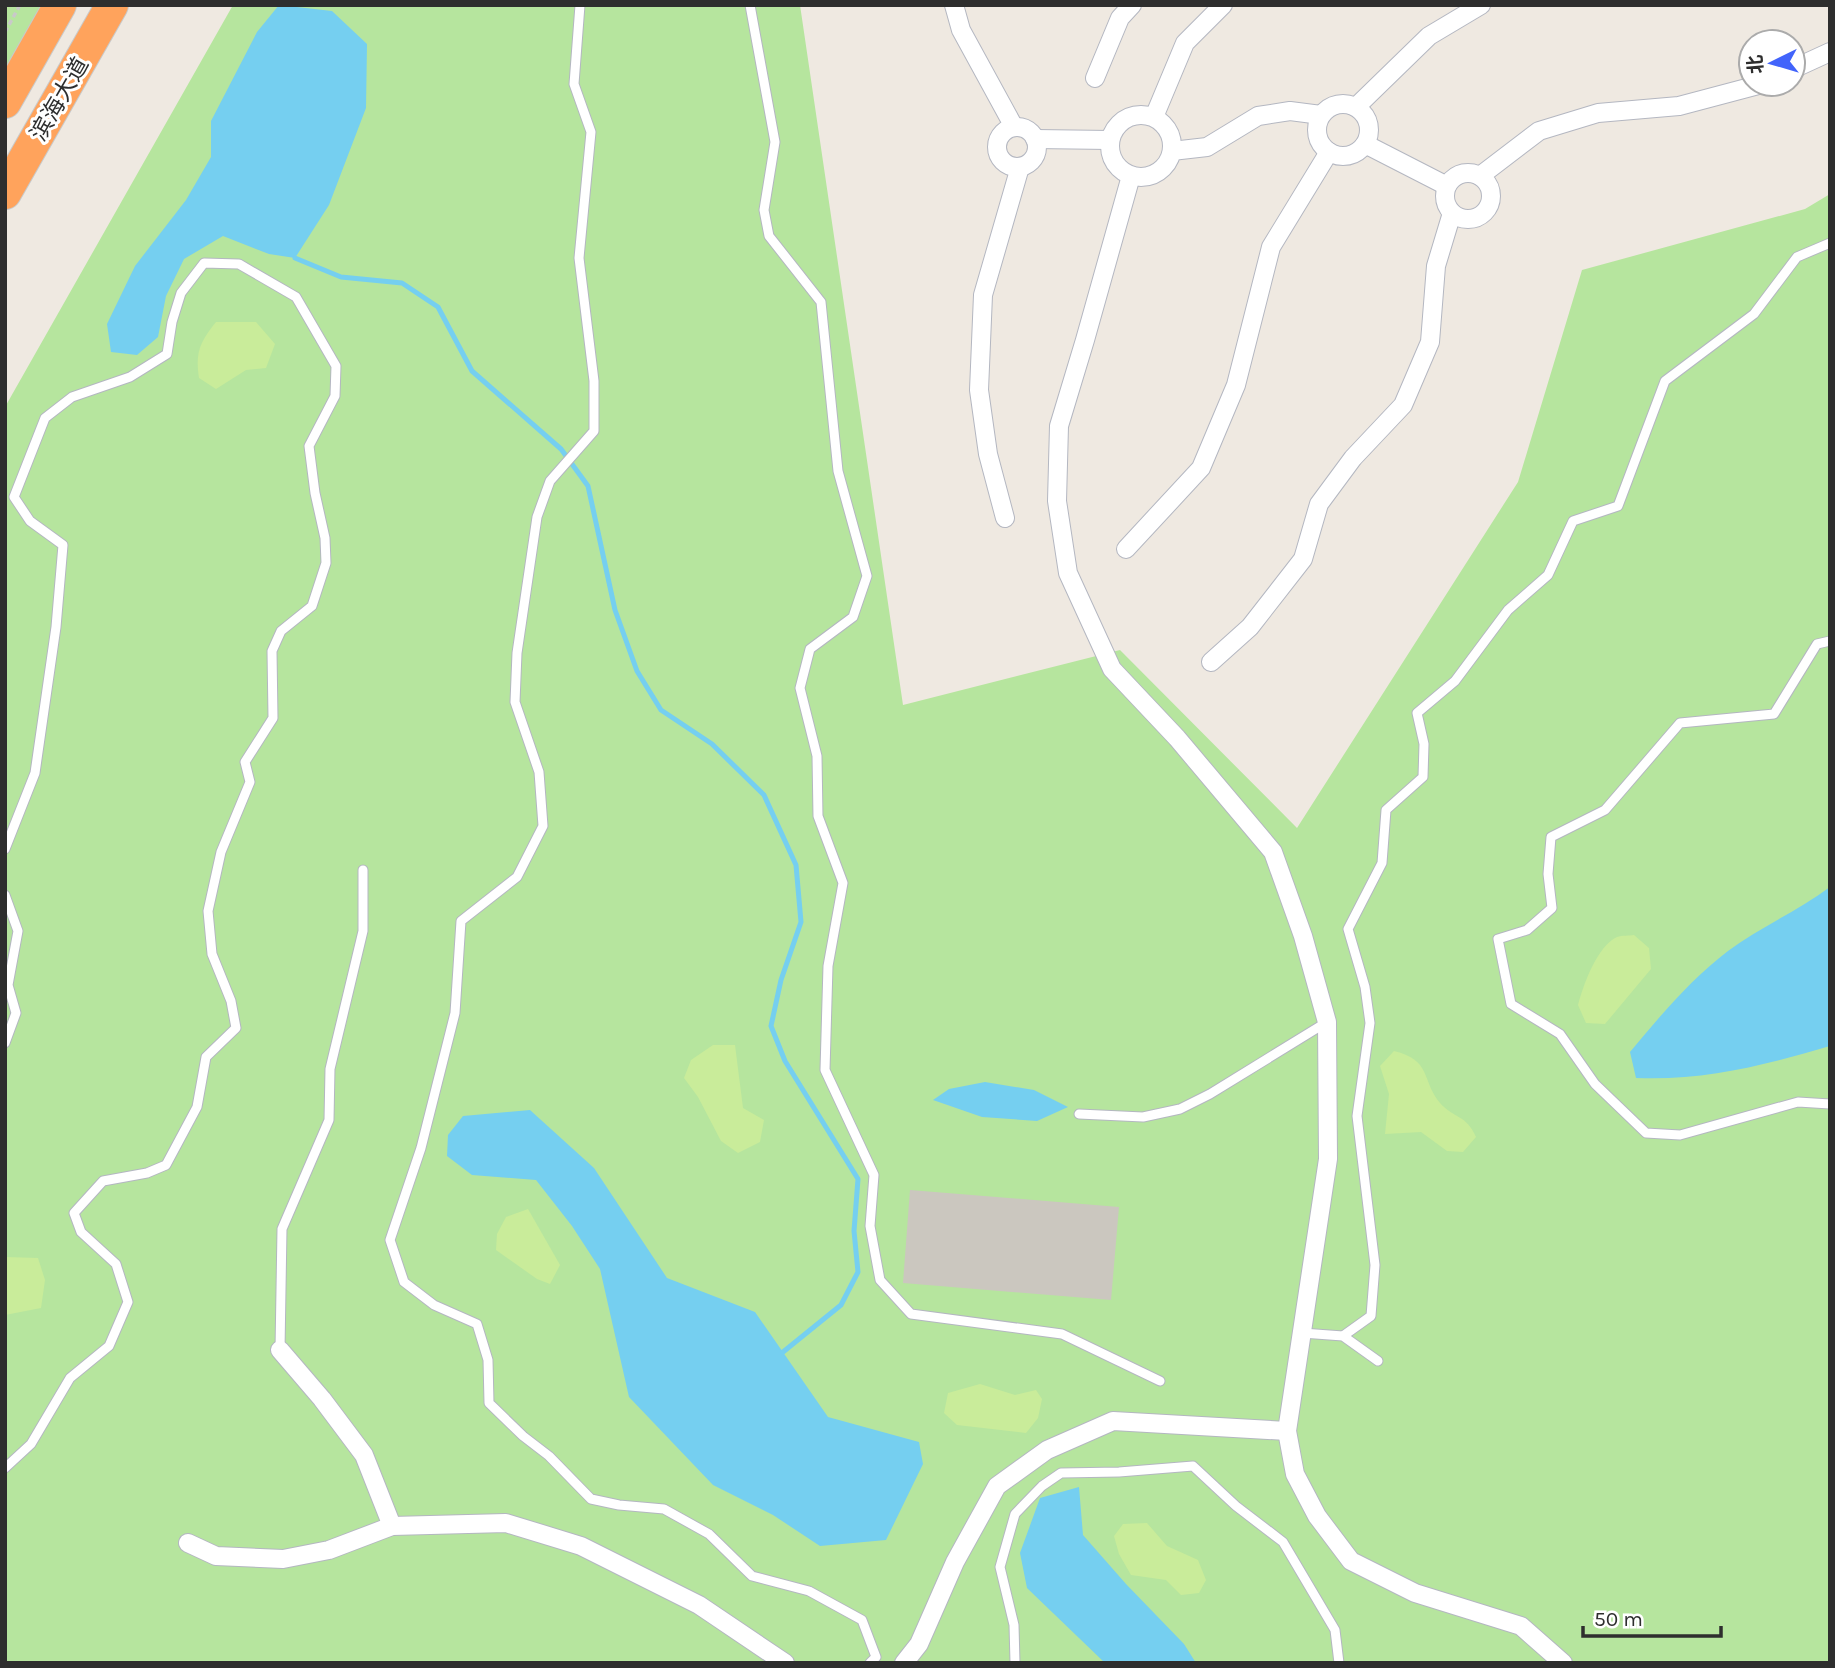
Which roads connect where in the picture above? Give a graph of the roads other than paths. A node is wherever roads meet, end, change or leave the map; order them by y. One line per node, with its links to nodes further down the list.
1 (60, 5): 13 (highway, 滨海大道)
2 (112, 5): 27 (highway, 滨海大道)
3 (580, 5): 51 (lane)
4 (750, 5): 45 (lane)
5 (954, 5): 17 (street)
6 (1132, 5): 11 (street)
7 (1223, 5): 16 (street)
8 (1481, 5): 14 (street)
9 (1830, 52): 10 (street)
10 (1807, 63)
11 (1095, 78)
12 (1737, 91): 25 (street)
13 (5, 102)
14 (1356, 107): 15 (street); 20 (street)
15 (1321, 115): 21 (street); 22 (street)
16 (1154, 117): 19 (street); 21 (street)
17 (1014, 127): 18 (street); 23 (street)
18 (1035, 139): 19 (street); 23 (street)
19 (1110, 140): 24 (street)
20 (1364, 144): 22 (street); 26 (street)
21 (1172, 151): 24 (street)
22 (1329, 152): 31 (street)
23 (1020, 167): 30 (street)
24 (1131, 176): 37 (street)
25 (1479, 176): 26 (street); 28 (street)
26 (1447, 186): 28 (street)
27 (5, 193)
28 (1452, 213): 33 (street)
29 (1830, 243): 42 (lane)
30 (1005, 518)
31 (1126, 549)
32 (1830, 641): 39 (lane)
33 (1211, 662)
34 (5, 849): 47 (lane)
35 (363, 870): 43 (lane)
36 (5, 895): 38 (lane)
37 (1327, 1022): 40 (lane); 41 (street)
38 (5, 1043)
39 (1830, 1104)
40 (1079, 1114)
41 (1302, 1333): 42 (lane); 46 (street)
42 (1343, 1336): 44 (lane)
43 (280, 1350): 48 (street)
44 (1378, 1361)
45 (1160, 1381)
46 (1287, 1432): 52 (street); 55 (street)
47 (5, 1468)
48 (392, 1526): 49 (street); 50 (street)
49 (188, 1543)
50 (785, 1663)
51 (870, 1663)
52 (904, 1663)
53 (1015, 1663): 54 (lane)
54 (1339, 1663)
55 (1563, 1663)

